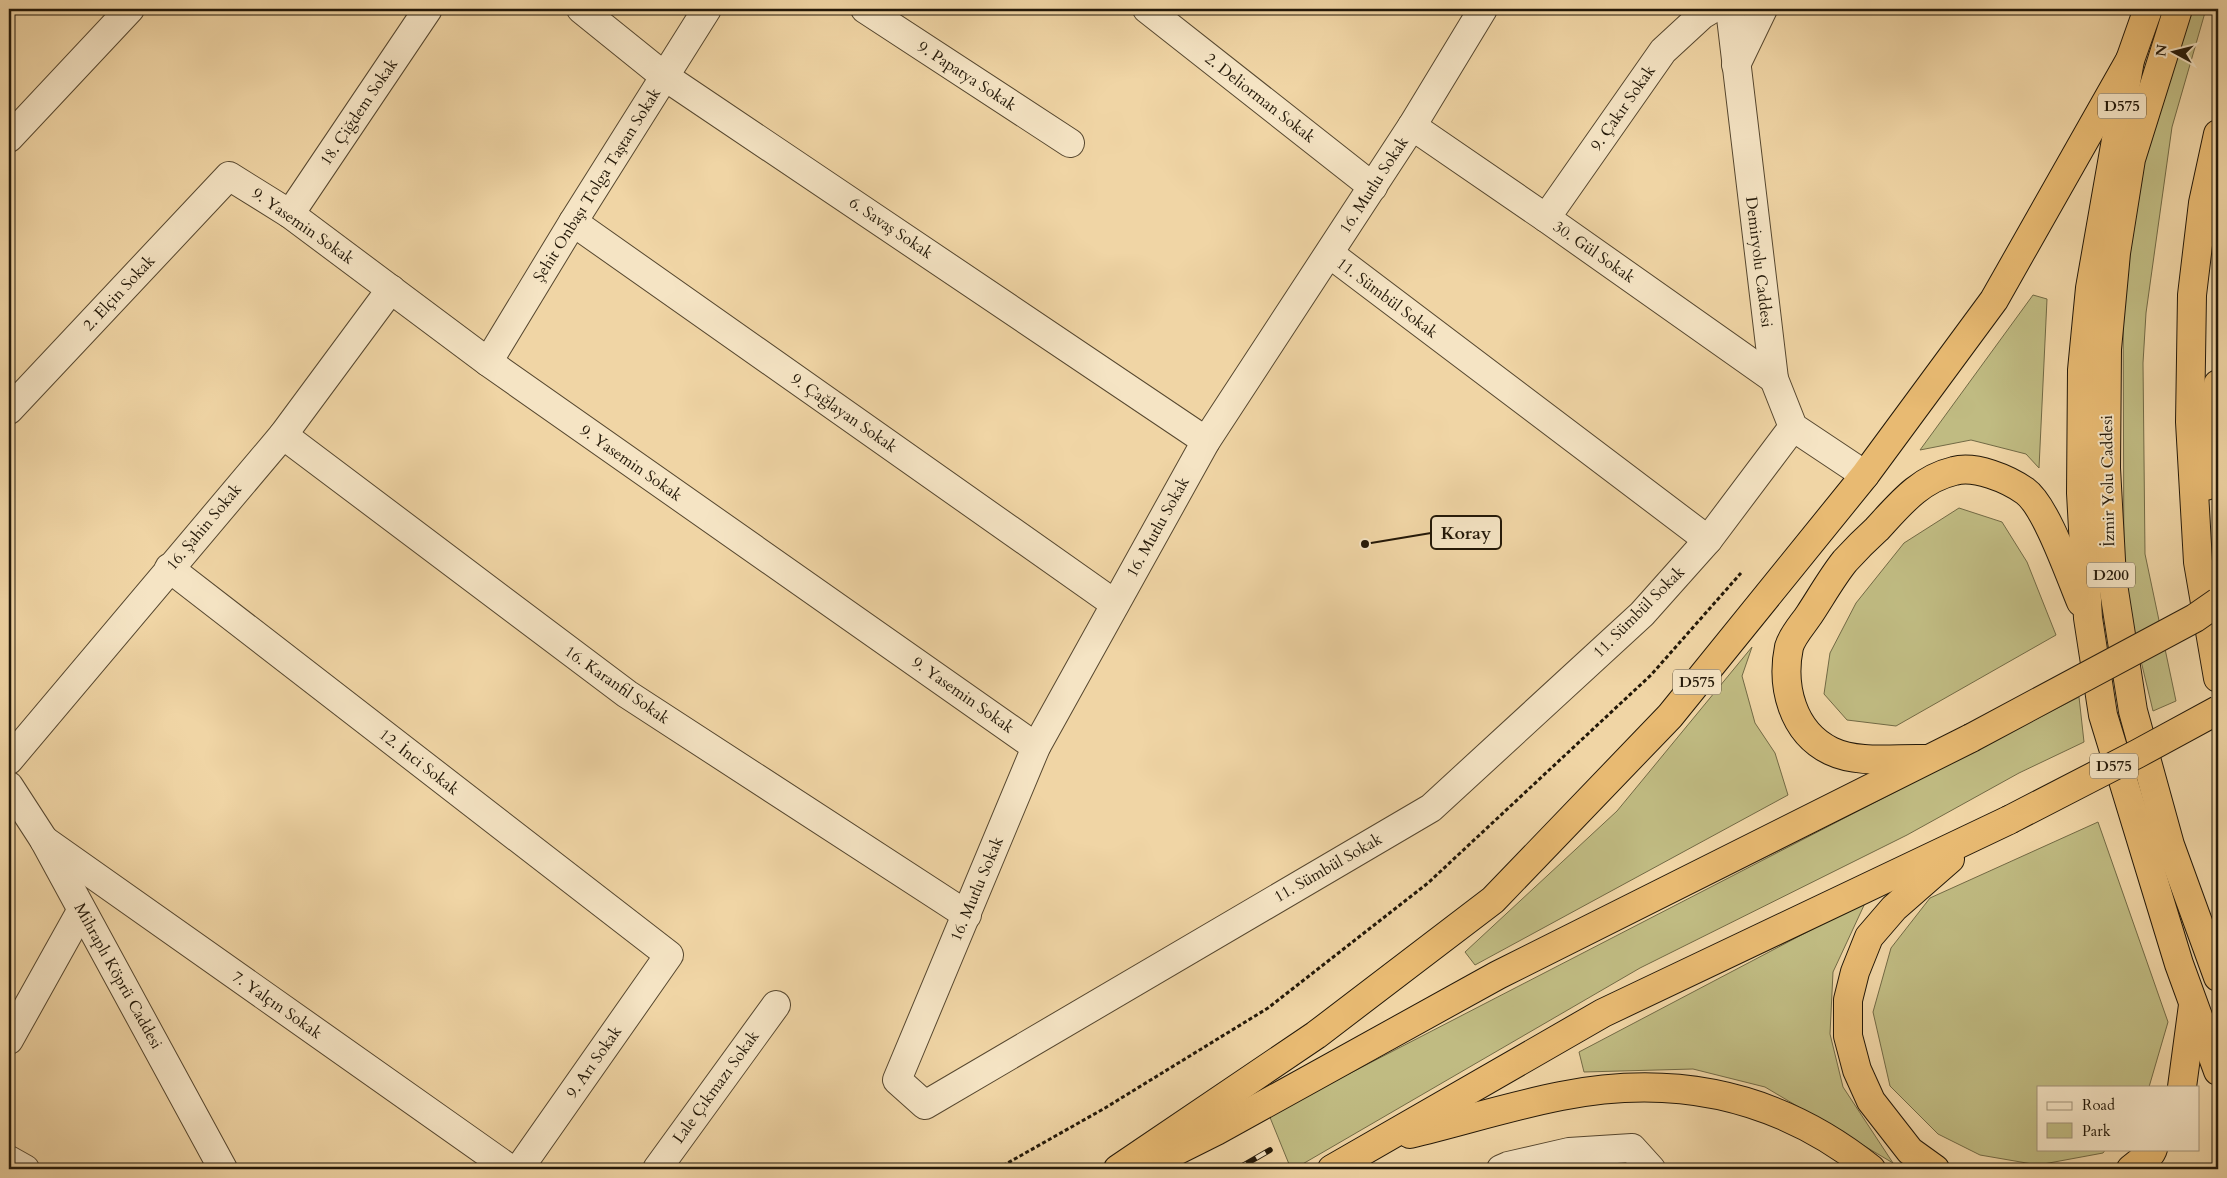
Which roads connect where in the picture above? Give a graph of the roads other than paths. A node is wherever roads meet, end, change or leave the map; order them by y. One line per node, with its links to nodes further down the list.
1 (130, 9): 18 (street)
2 (428, 9): 22 (street, 18. Çiğdem Sokak)
3 (581, 9): 15 (street, 6. Savaş Sokak)
4 (707, 9): 15 (street, Şehit Onbaşı Tolga Taştan Sokak)
5 (865, 9): 19 (street, 9. Papatya Sokak)
6 (1147, 9): 21 (street, 2. Deliorman Sokak)
7 (1483, 9): 16 (street, 16. Mutlu Sokak)
8 (1712, 9): 23 (street, 9. Çakır Sokak)
9 (1730, 9): 14 (street, Demiryolu Caddesi)
10 (1763, 9): 14 (street)
11 (2148, 9): 13 (highway, D575)
12 (2178, 9): 52 (highway, İzmir Yolu Caddesi / D200)
13 (2130, 60): 34 (highway, D575); 40 (highway, D575)
14 (1736, 65): 28 (street, Demiryolu Caddesi)
15 (664, 76): 24 (street, Şehit Onbaşı Tolga Taştan Sokak); 33 (street, 6. Savaş Sokak)
16 (1412, 126): 21 (street, 16. Mutlu Sokak); 23 (street, 30. Gül Sokak)
17 (2218, 134): 36 (highway)
18 (9, 138)
19 (1070, 144)
20 (228, 176): 22 (street, 9. Yasemin Sokak); 30 (street, 2. Elçin Sokak)
21 (1374, 187): 25 (street, 16. Mutlu Sokak)
22 (290, 214): 26 (street, 9. Yasemin Sokak)
23 (1546, 218): 28 (street, 30. Gül Sokak)
24 (573, 222): 27 (street, Şehit Onbaşı Tolga Taştan Sokak); 39 (street, 9. Çağlayan Sokak)
25 (1330, 254): 33 (street, 16. Mutlu Sokak); 35 (street, 11. Sümbül Sokak)
26 (392, 289): 27 (street, 9. Yasemin Sokak); 32 (street, 16. Şahin Sokak)
27 (488, 362): 43 (street, 9. Yasemin Sokak)
28 (1774, 380): 31 (street, Demiryolu Caddesi)
29 (2218, 384): 36 (highway)
30 (9, 410)
31 (1793, 427): 34 (street); 35 (street, 11. Sümbül Sokak)
32 (282, 435): 37 (street, 16. Şahin Sokak); 50 (street, 16. Karanfil Sokak)
33 (1206, 441): 39 (street, 16. Mutlu Sokak)
34 (1864, 475): 67 (highway, D575)
35 (1708, 540): 57 (street, 11. Sümbül Sokak)
36 (2198, 562): 41 (highway)
37 (169, 568): 45 (street, 16. Şahin Sokak); 51 (street, 12. İnci Sokak)
38 (2218, 602): 44 (highway, bridge)
39 (1115, 604): 43 (street, 16. Mutlu Sokak)
40 (2088, 618): 44 (highway); 53 (highway)
41 (2218, 678)
42 (2218, 710): 47 (highway, D575, bridge)
43 (1036, 747): 50 (street, 16. Mutlu Sokak)
44 (1928, 759): 68 (highway)
45 (9, 760)
46 (9, 786): 48 (street, Mihraplı Köprü Caddesi)
47 (1974, 838): 59 (highway, D575); 73 (highway)
48 (44, 840): 49 (street, Mihraplı Köprü Caddesi); 64 (street, 7. Yalçın Sokak)
49 (81, 911): 55 (street); 63 (street, Mihraplı Köprü Caddesi)
50 (967, 914): 57 (street, 16. Mutlu Sokak)
51 (669, 956): 65 (street, 9. Arı Sokak)
52 (2218, 977)
53 (2193, 1003): 56 (highway); 58 (highway)
54 (776, 1005): 66 (street, Lale Çıkmazı Sokak)
55 (9, 1040)
56 (2218, 1071)
57 (897, 1080)
58 (2182, 1086)
59 (1375, 1143): 69 (highway, D575); 72 (highway)
60 (2152, 1150): 74 (highway)
61 (9, 1160): 62 (street)
62 (25, 1169)
63 (223, 1169)
64 (510, 1169)
65 (519, 1169)
66 (657, 1169)
67 (1118, 1169)
68 (1141, 1169)
69 (1332, 1169)
70 (1501, 1169): 71 (street)
71 (1651, 1169)
72 (1871, 1169)
73 (1935, 1169)
74 (2131, 1169)

